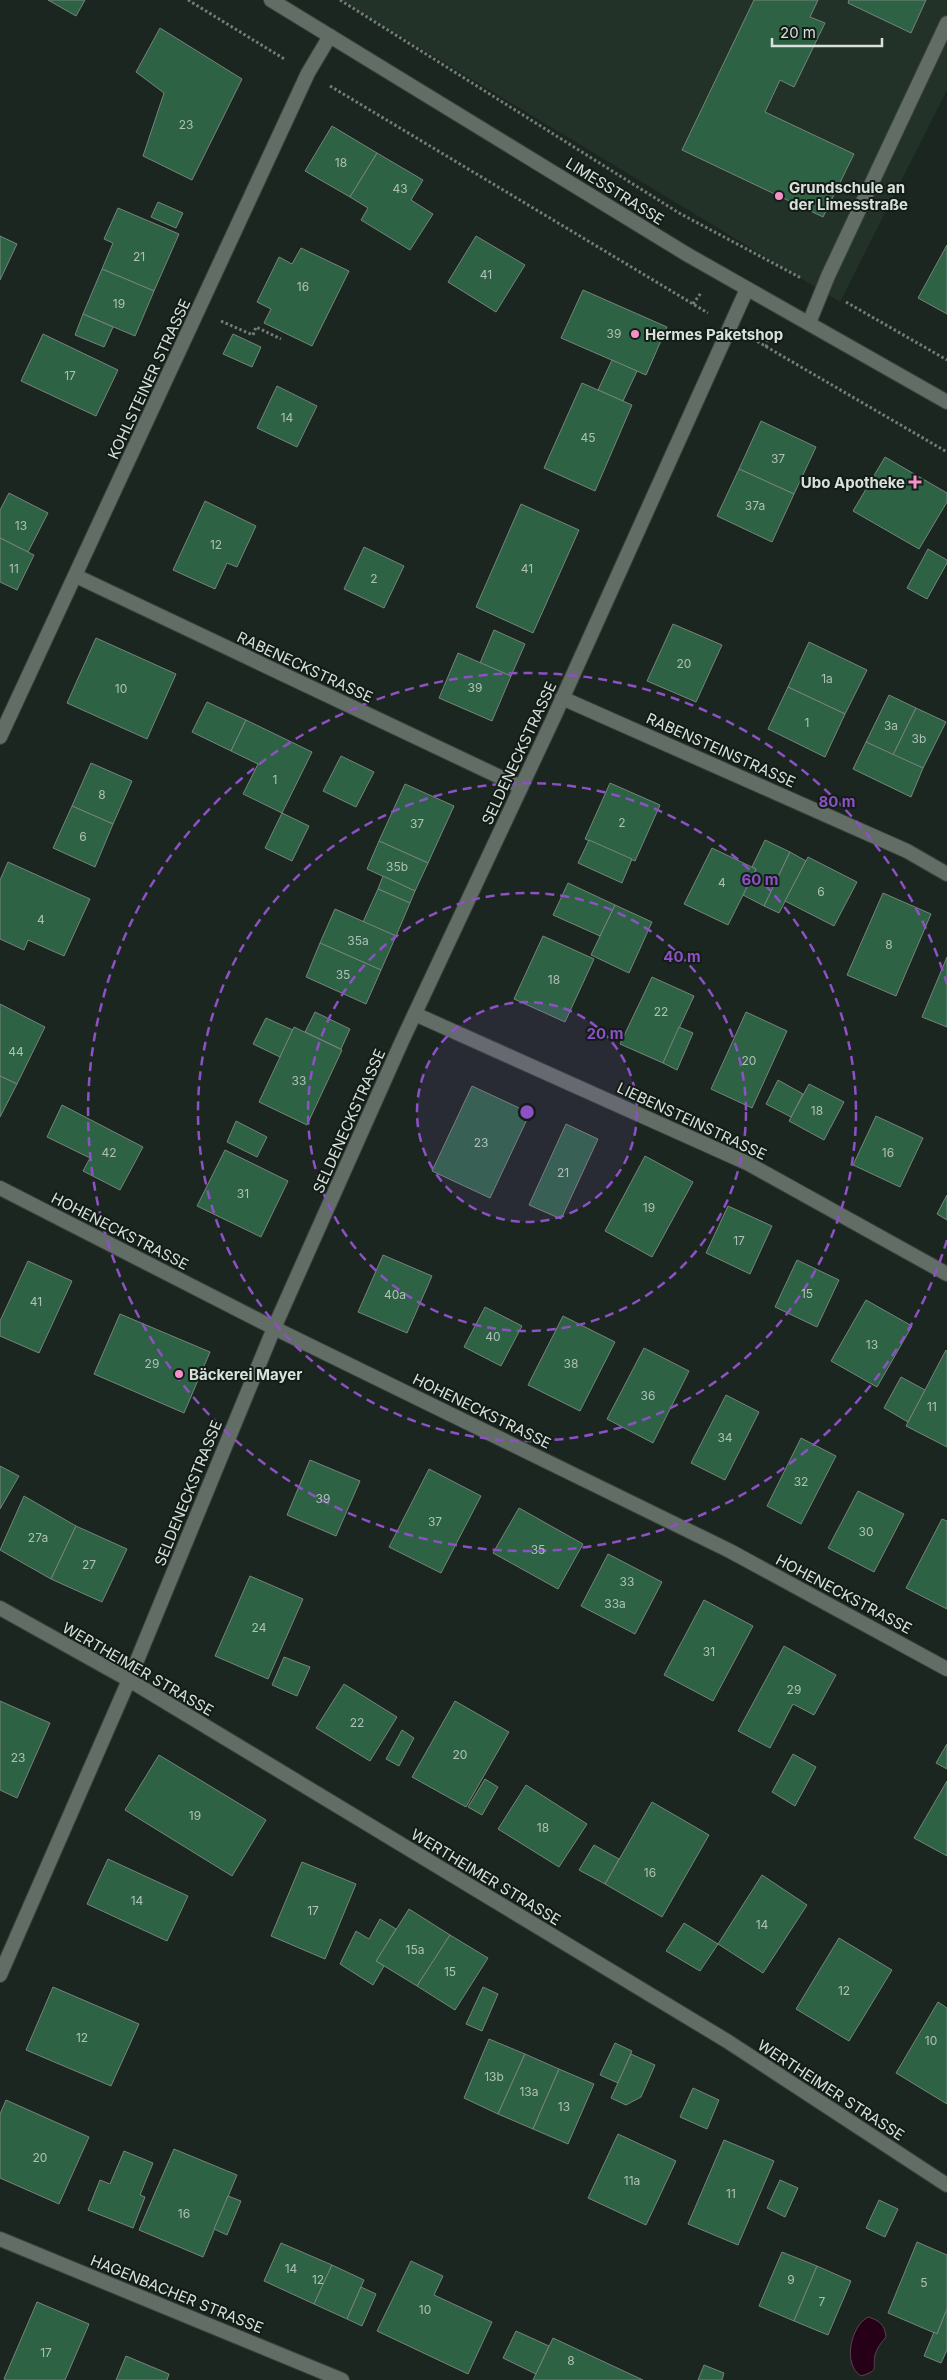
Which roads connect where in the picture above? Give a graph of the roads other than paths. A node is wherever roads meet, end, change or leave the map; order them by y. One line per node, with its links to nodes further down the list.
1 (271, 0): 3 (street, LIMESSTRASSE)
2 (947, 23): 5 (street)
3 (330, 36): 4 (street, LIMESSTRASSE); 7 (street, KOHLSTEINER STRASSE)
4 (747, 289): 5 (street, LIMESSTRASSE); 8 (street, SELDENECKSTRASSE)
5 (808, 323): 6 (street, LIMESSTRASSE)
6 (947, 402)
7 (76, 576): 9 (street, KOHLSTEINER STRASSE); 10 (street, RABENECKSTRASSE)
8 (562, 698): 10 (street, SELDENECKSTRASSE); 11 (street, RABENSTEINSTRASSE)
9 (0, 738)
10 (521, 787): 12 (street, SELDENECKSTRASSE)
11 (947, 874)
12 (415, 1014): 14 (street, LIEBENSTEINSTRASSE); 15 (street, SELDENECKSTRASSE)
13 (0, 1188): 15 (street, HOHENECKSTRASSE)
14 (947, 1274)
15 (274, 1328): 17 (street, HOHENECKSTRASSE); 18 (street, SELDENECKSTRASSE)
16 (0, 1608): 18 (street, WERTHEIMER STRASSE)
17 (947, 1668)
18 (129, 1680): 19 (street, SELDENECKSTRASSE); 20 (street, WERTHEIMER STRASSE)
19 (0, 1975)
20 (947, 2185)
21 (0, 2239): 22 (street, HAGENBACHER STRASSE)
22 (338, 2379)

